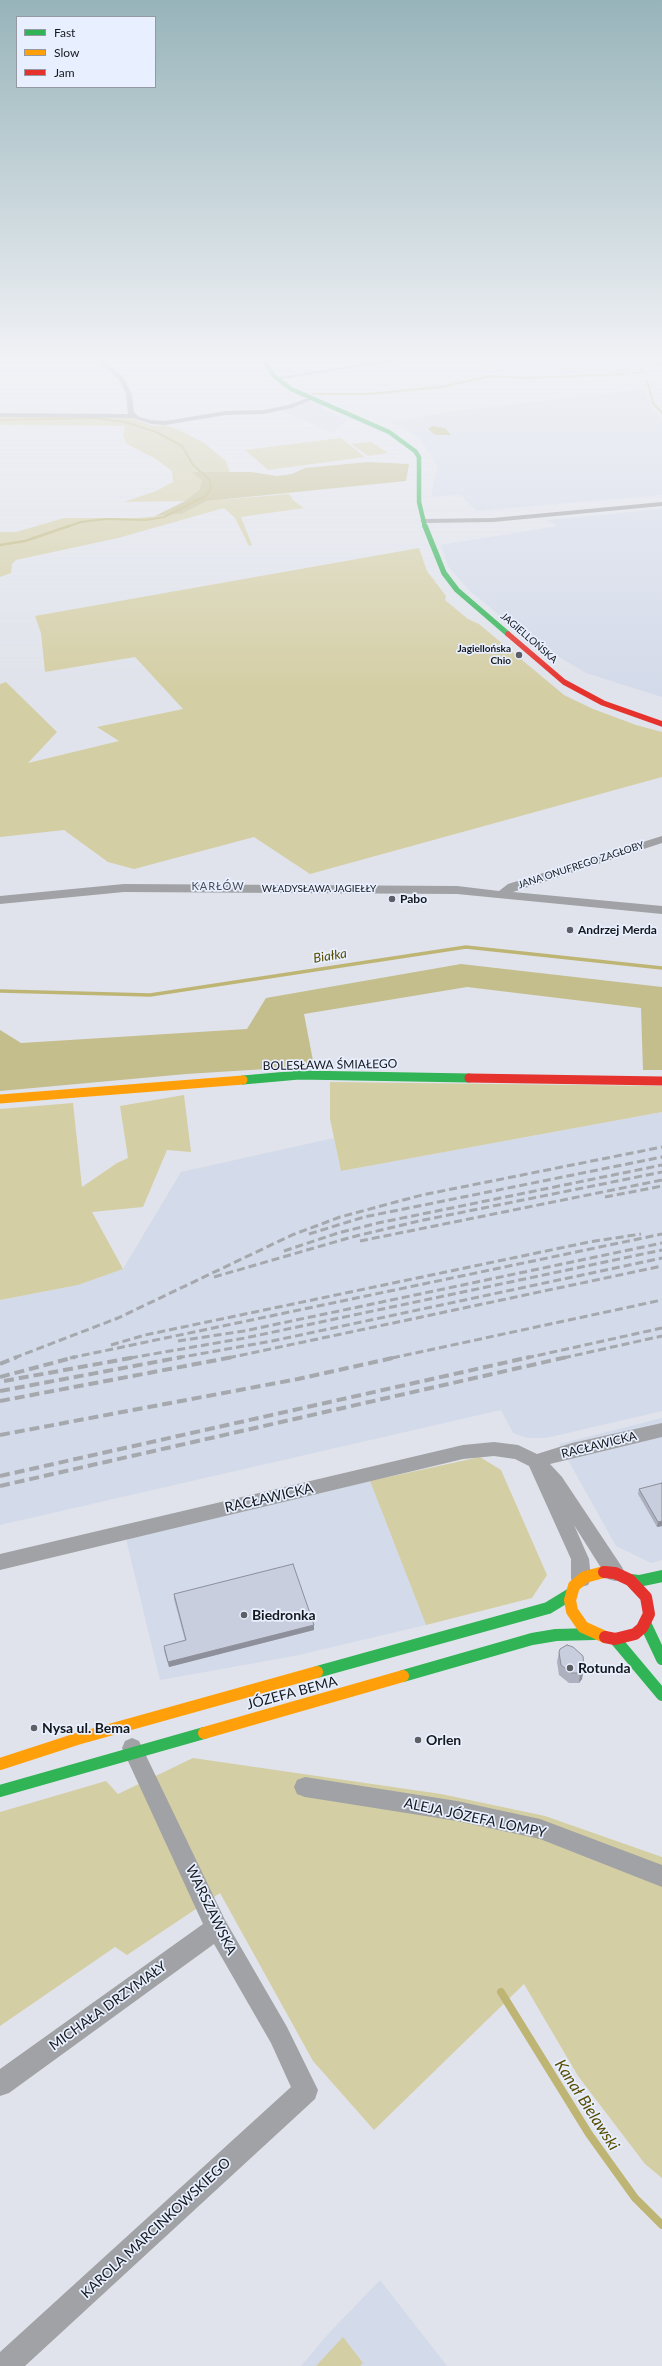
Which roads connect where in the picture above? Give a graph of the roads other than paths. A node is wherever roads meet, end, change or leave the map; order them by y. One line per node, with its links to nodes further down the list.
1 (419, 470): 3 (street, JAGIELLOŃSKA)
2 (662, 504): 3 (street)
3 (424, 521): 4 (street, JAGIELLOŃSKA)
4 (662, 724)
5 (662, 839): 6 (street, JANA ONUFREGO ZAGŁOBY)
6 (502, 894): 7 (street, WŁADYSŁAWA JAGIEŁŁY); 8 (street, WŁADYSŁAWA JAGIEŁŁY)
7 (0, 900)
8 (662, 910)
9 (662, 1081): 10 (street, BOLESŁAWA ŚMIAŁEGO)
10 (0, 1099)
11 (662, 1430): 12 (street, RACŁAWICKA)
12 (536, 1461): 13 (street, RACŁAWICKA); 14 (street, RACŁAWICKA); 16 (street)
13 (0, 1562)
14 (622, 1576): 15 (street); 16 (street); 17 (street)
15 (662, 1576)
16 (576, 1587): 18 (street); 22 (street, JÓZEFA BEMA)
17 (645, 1623): 19 (street); 20 (street)
18 (594, 1634): 19 (street); 23 (street, JÓZEFA BEMA)
19 (615, 1639): 21 (street)
20 (662, 1659)
21 (662, 1695)
22 (126, 1726): 23 (street, WARSZAWSKA); 24 (street, JÓZEFA BEMA)
23 (133, 1751): 26 (street, JÓZEFA BEMA); 28 (street, WARSZAWSKA)
24 (0, 1764)
25 (305, 1787): 27 (street, ALEJA JÓZEFA LOMPY)
26 (0, 1791)
27 (662, 1876)
28 (217, 1928): 29 (street, MICHAŁA DRZYMAŁY); 30 (street, WARSZAWSKA)
29 (0, 2084)
30 (306, 2090): 31 (street, KAROLA MARCINKOWSKIEGO)
31 (5, 2366)

